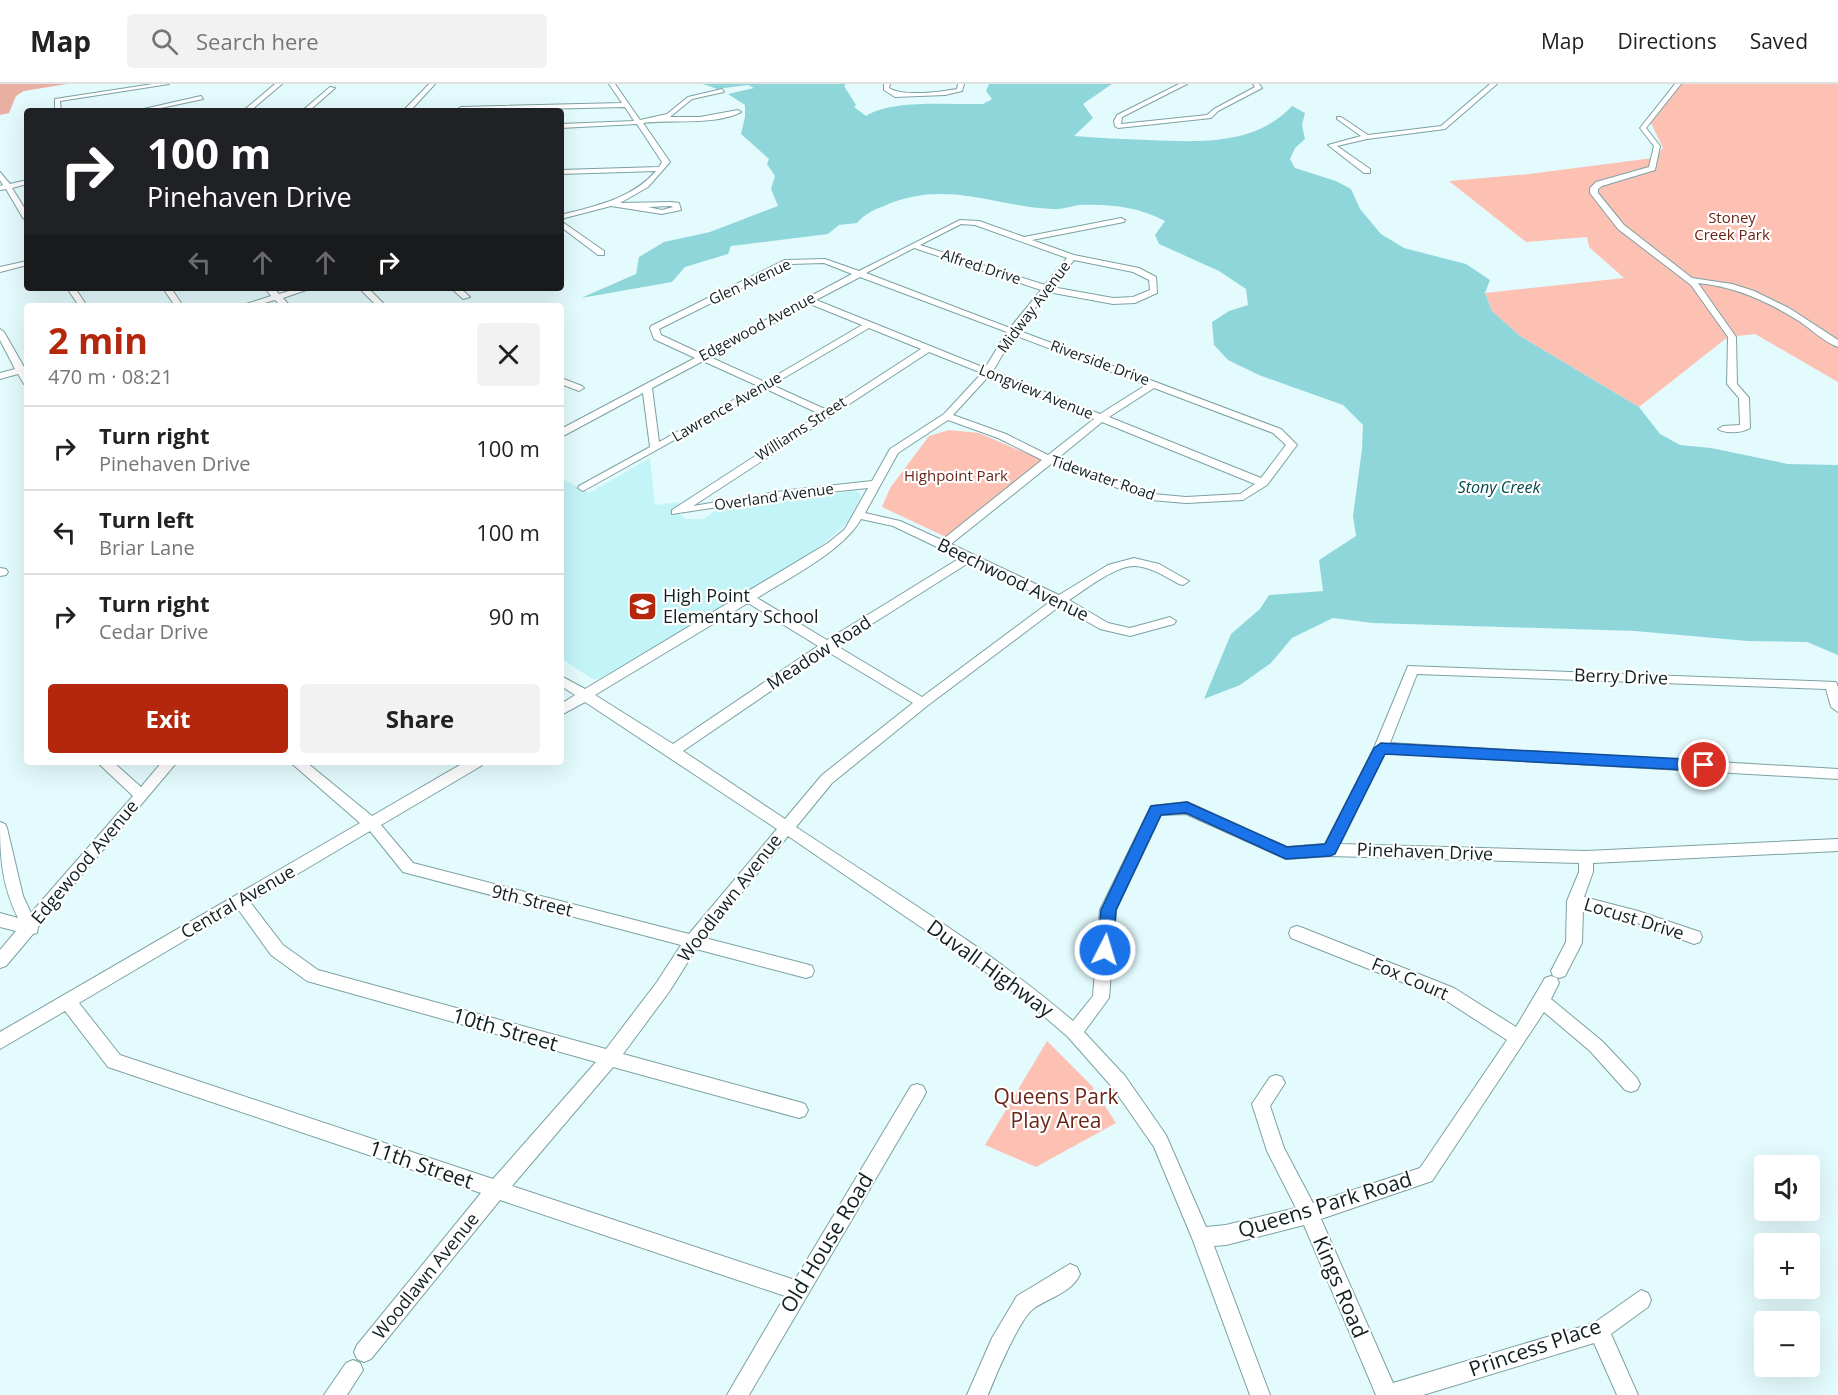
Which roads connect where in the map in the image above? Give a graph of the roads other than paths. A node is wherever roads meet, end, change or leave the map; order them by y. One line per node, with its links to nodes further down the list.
1 (279, 84): 19 (street)
2 (432, 84): 21 (street)
3 (612, 84): 15 (street)
4 (887, 84): 5 (street)
5 (961, 84)
6 (1184, 84): 7 (street)
7 (1256, 84)
8 (1494, 84): 28 (street)
9 (1678, 84): 48 (street)
10 (162, 85): 14 (street); 16 (street)
11 (332, 88): 20 (street)
12 (722, 91): 25 (street)
13 (201, 98): 14 (street)
14 (173, 104): 17 (street); 18 (street)
15 (626, 105): 22 (street); 26 (street)
16 (58, 108)
17 (153, 108)
18 (178, 108)
19 (250, 108)
20 (309, 108)
21 (409, 108)
22 (502, 108)
23 (738, 112): 25 (street)
24 (1339, 118): 28 (street)
25 (657, 119): 26 (street)
26 (639, 122): 27 (street); 29 (street)
27 (564, 126)
28 (1367, 137): 30 (street)
29 (661, 169): 31 (street); 35 (street)
30 (1367, 171)
31 (564, 172)
32 (0, 174): 34 (street)
33 (24, 183): 34 (street)
34 (4, 187): 37 (street)
35 (612, 203): 36 (street); 38 (street)
36 (630, 206): 36 (street)
37 (24, 215)
38 (564, 216)
39 (1121, 220): 41 (street)
40 (564, 225): 43 (street)
41 (1023, 239): 42 (street, Edgewood Avenue); 44 (street)
42 (914, 245): 47 (street, Edgewood Avenue); 49 (street, Alfred Drive)
43 (601, 252)
44 (1072, 257): 49 (street, Midway Avenue); 49 (street, Alfred Drive)
45 (24, 264): 46 (street)
46 (0, 270)
47 (858, 274): 56 (street, Edgewood Avenue); 61 (street, Riverside Drive); 65 (street, Glen Avenue)
48 (1690, 280): 63 (street); 77 (street)
49 (1048, 289): 61 (street, Midway Avenue)
50 (272, 291): 54 (street)
51 (298, 291): 54 (street)
52 (366, 291): 59 (street)
53 (459, 291): 55 (street)
54 (277, 297): 57 (street); 58 (street)
55 (466, 297)
56 (808, 300): 60 (street, Longview Avenue); 65 (street, Edgewood Avenue)
57 (255, 303)
58 (283, 303)
59 (379, 303)
60 (868, 325): 64 (street, Longview Avenue); 71 (street, Lawrence Avenue)
61 (1012, 331): 67 (street, Midway Avenue); 70 (street, Riverside Drive)
62 (0, 332): 66 (street)
63 (1838, 344)
64 (928, 348): 67 (street, Longview Avenue); 74 (street, Williams Street)
65 (703, 357): 71 (street); 72 (street, Edgewood Avenue)
66 (24, 370): 68 (street)
67 (987, 372): 75 (street, Midway Avenue); 76 (street, Longview Avenue)
68 (0, 376)
69 (564, 382): 73 (street)
70 (1154, 384): 76 (street); 81 (street, Riverside Drive)
71 (767, 385): 74 (street); 79 (street, Lawrence Avenue)
72 (647, 386): 78 (street, Edgewood Avenue); 79 (street)
73 (579, 388)
74 (826, 413): 84 (street, Williams Street)
75 (947, 416): 80 (street, Tidewater Road); 82 (street, Midway Avenue)
76 (1101, 418): 80 (street); 81 (street, Longview Avenue)
77 (1723, 429)
78 (564, 431)
79 (655, 448): 83 (street, Lawrence Avenue)
80 (1050, 460): 81 (street, Tidewater Road); 86 (street)
81 (1263, 483)
82 (873, 484): 84 (street, Overland Avenue); 85 (street, Midway Avenue)
83 (584, 488)
84 (676, 512)
85 (857, 516): 86 (street, Beechwood Avenue); 89 (street)
86 (943, 545): 87 (street, Beechwood Avenue)
87 (968, 558): 90 (street, Beechwood Avenue); 92 (street, Meadow Road)
88 (1183, 581): 90 (street, Woodlawn Avenue)
89 (748, 598): 92 (street); 94 (street)
90 (1060, 600): 91 (street, Beechwood Avenue); 95 (street, Woodlawn Avenue)
91 (1170, 621)
92 (826, 647): 95 (street); 99 (street, Meadow Road)
93 (564, 682): 94 (street, Duvall Highway)
94 (584, 696): 97 (street); 99 (street, Duvall Highway)
95 (922, 703): 108 (street, Woodlawn Avenue)
96 (1838, 707): 98 (street, Berry Drive)
97 (564, 708)
98 (1381, 748): 104 (street); 110 (street)
99 (673, 751): 108 (street, Duvall Highway)
100 (107, 765): 105 (street)
101 (167, 765): 105 (street, Edgewood Avenue)
102 (301, 765): 106 (street, 9th Street)
103 (470, 765): 106 (street, Central Avenue)
104 (1838, 774)
105 (142, 795): 115 (street, Edgewood Avenue)
106 (372, 824): 112 (street, Central Avenue); 118 (street, 9th Street)
107 (0, 828): 115 (street)
108 (784, 828): 118 (street, Woodlawn Avenue); 123 (street, Duvall Highway)
109 (1838, 845): 111 (street, Pinehaven Drive)
110 (1330, 850): 111 (street, Pinehaven Drive); 123 (street, Pinehaven Drive)
111 (1586, 857): 113 (street, Queens Park Road)
112 (241, 901): 122 (street, Central Avenue); 126 (street, 10th Street)
113 (1575, 901): 117 (street, Locust Drive); 121 (street, Queens Park Road)
114 (0, 920): 115 (street)
115 (31, 927): 119 (street, Edgewood Avenue)
116 (1297, 933): 124 (street, Fox Court)
117 (1694, 938)
118 (692, 942): 120 (street, 9th Street); 126 (street, Woodlawn Avenue)
119 (0, 961)
120 (806, 971)
121 (1542, 1001): 124 (street, Queens Park Road); 128 (street)
122 (68, 1002): 125 (street, Central Avenue); 131 (street, 11th Street)
123 (1074, 1032): 133 (street, Duvall Highway)
124 (1517, 1037): 132 (street, Queens Park Road)
125 (0, 1041)
126 (609, 1059): 130 (street, 10th Street); 131 (street, Woodlawn Avenue)
127 (1276, 1083): 132 (street, Kings Road)
128 (1631, 1084)
129 (917, 1092): 135 (street, Old House Road)
130 (799, 1110)
131 (496, 1190): 135 (street, 11th Street); 138 (street, Woodlawn Avenue)
132 (1309, 1214): 133 (street, Queens Park Road); 144 (street, Kings Road)
133 (1202, 1237): 143 (street, Duvall Highway)
134 (1070, 1274): 142 (street)
135 (799, 1291): 141 (street, Old House Road)
136 (1641, 1300): 137 (street, Princess Place)
137 (1599, 1330): 144 (street, Princess Place); 145 (street)
138 (364, 1352)
139 (353, 1370): 140 (street)
140 (334, 1395)
141 (737, 1395)
142 (976, 1395)
143 (1260, 1395)
144 (1388, 1395)
145 (1628, 1395)

